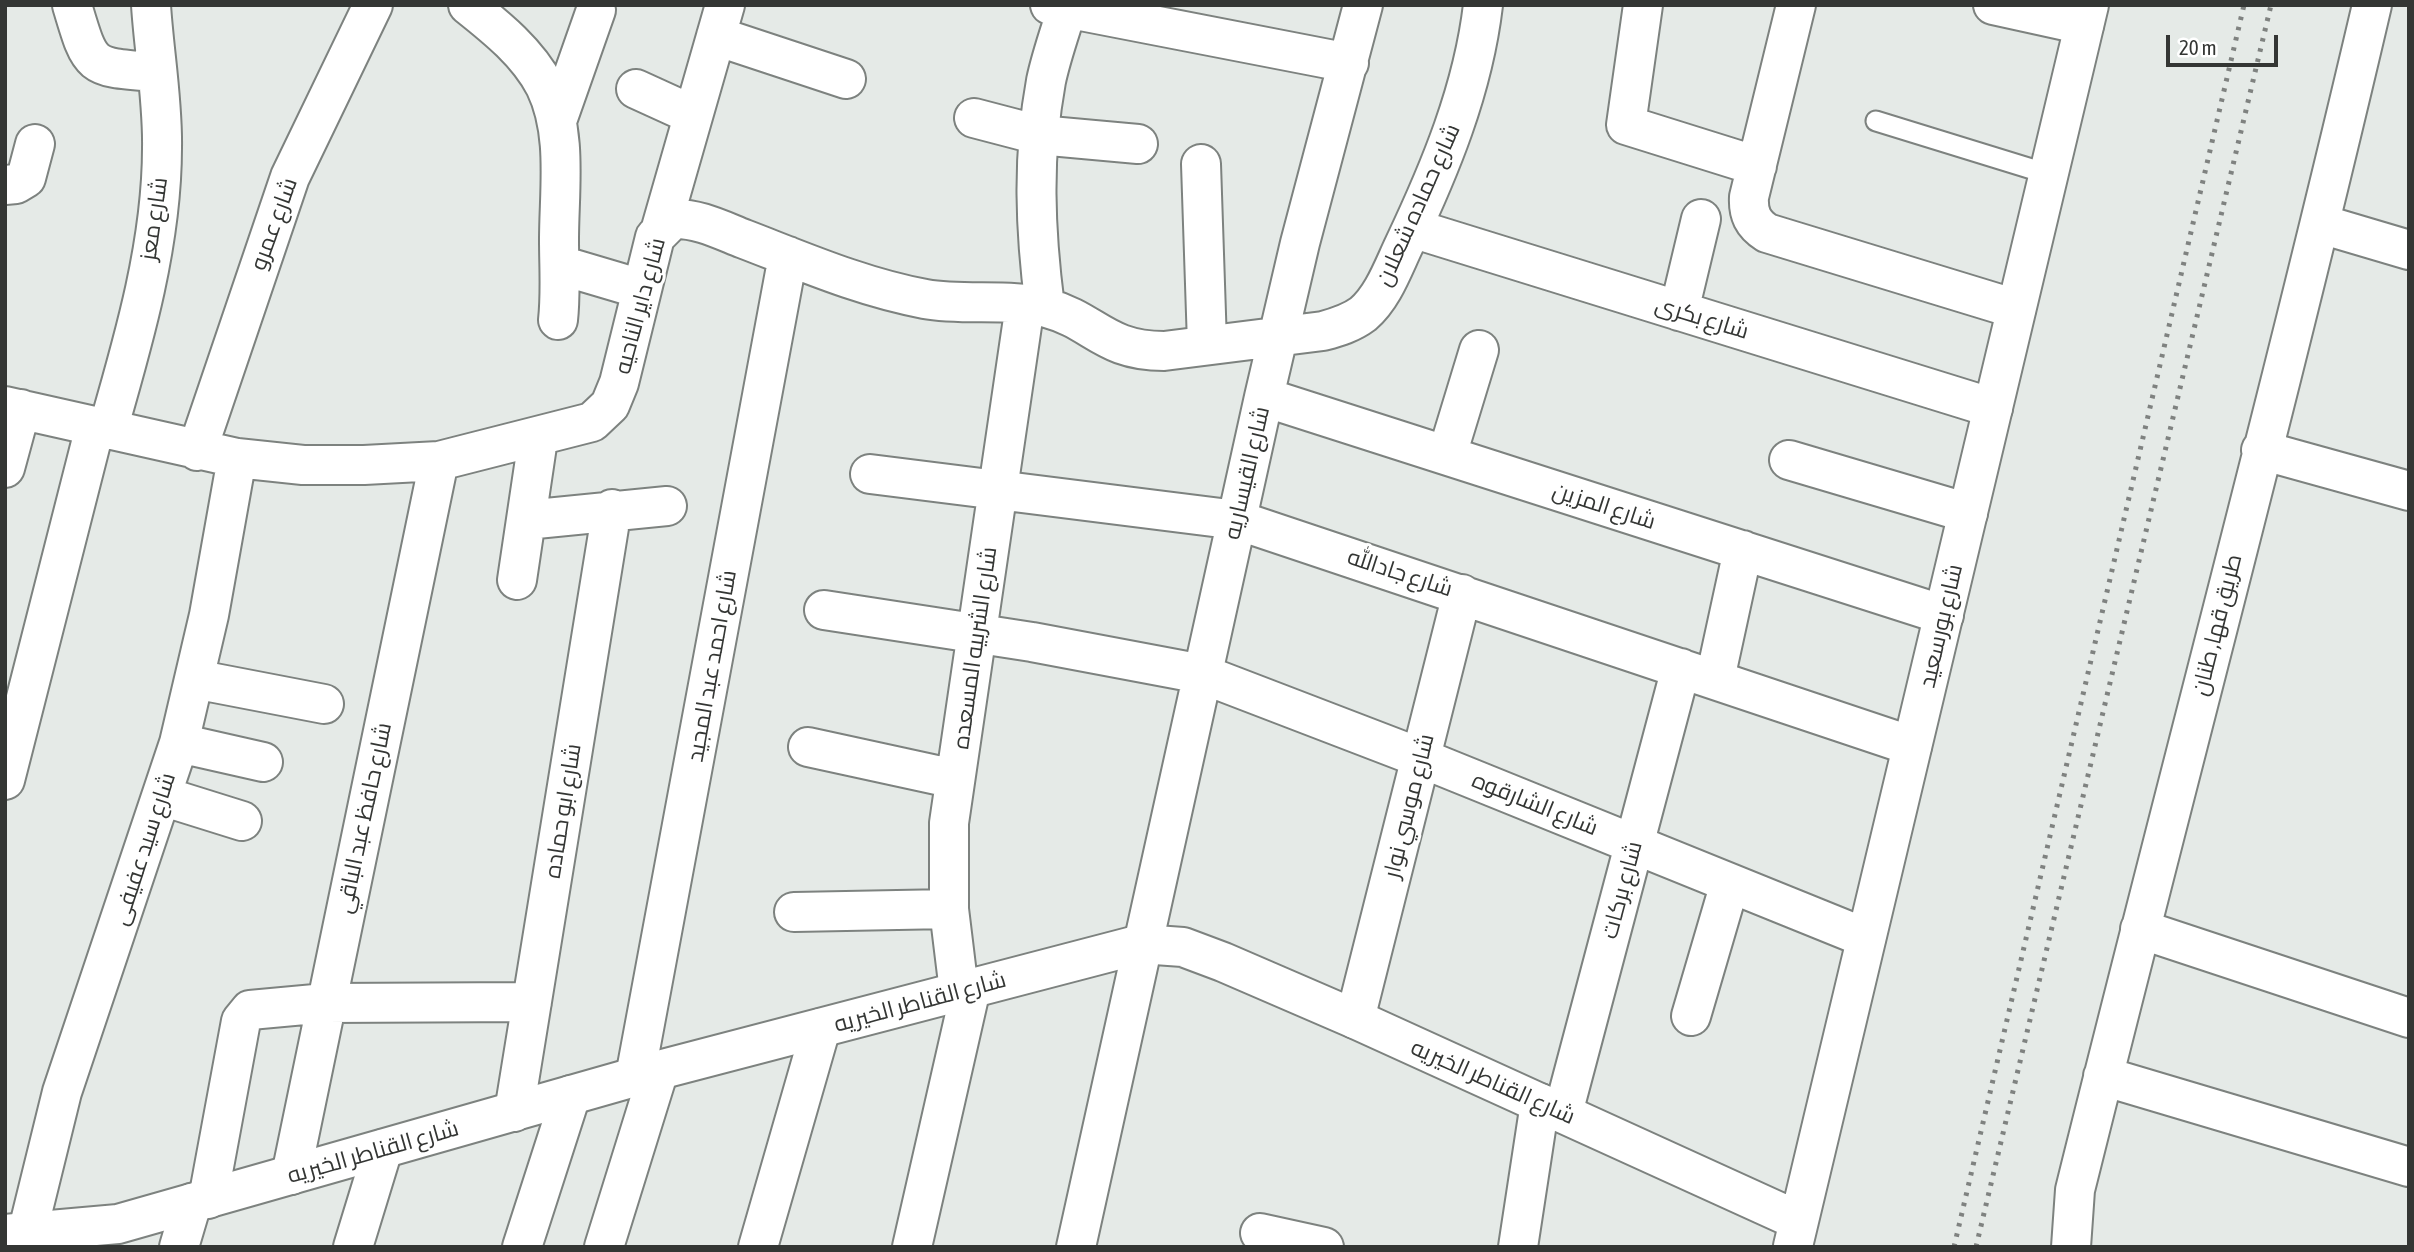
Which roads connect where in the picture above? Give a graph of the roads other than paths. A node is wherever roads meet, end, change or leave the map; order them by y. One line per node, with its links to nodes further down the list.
1 (72, 5): 16 (street)
2 (151, 5): 16 (street, شارع معز)
3 (373, 5): 51 (street, شارع عمرو)
4 (468, 5): 21 (street)
5 (1363, 5): 15 (street, شارع القيساريه)
6 (1483, 5): 33 (street, شارع حماده شعلان)
7 (1643, 5): 27 (street)
8 (1796, 5): 27 (street)
9 (1993, 5): 13 (street)
10 (2372, 5): 31 (street, طريق قها, طنان)
11 (1059, 7): 15 (street); 23 (street, شارع الشربيه المسعده)
12 (596, 10): 21 (street)
13 (2086, 15): 28 (street, شارع بورسعيد)
14 (720, 20): 17 (street); 19 (street)
15 (1349, 63): 42 (street, شارع القيساريه)
16 (155, 72): 48 (street, شارع معز)
17 (846, 79)
18 (636, 89): 19 (street)
19 (693, 115): 32 (street)
20 (974, 118): 23 (street)
21 (557, 121): 36 (street)
22 (1876, 121): 28 (lane)
23 (1039, 135): 25 (street); 38 (street, شارع الشربيه المسعده)
24 (34, 144): 29 (street)
25 (1138, 144)
26 (1201, 164): 43 (street)
27 (1756, 166): 40 (street)
28 (2048, 174): 40 (street, شارع بورسعيد)
29 (5, 184)
30 (1701, 219): 39 (street)
31 (2321, 223): 34 (street); 50 (street, طريق قها, طنان)
32 (661, 228): 35 (street, شارع داير الناحيه); 37 (street, شارع داير الناحيه)
33 (1412, 228): 39 (street, شارع بكرى); 42 (street, شارع حماده شعلان)
34 (2409, 250)
35 (788, 256): 38 (street, شارع داير الناحيه); 98 (street, شارع احمد عبد المجيد)
36 (560, 265): 37 (street); 41 (street)
37 (641, 289): 49 (street, شارع داير الناحيه)
38 (1035, 306): 43 (street, شارع داير الناحيه); 58 (street, شارع الشربيه المسعده)
39 (1679, 310): 47 (street, شارع بكرى)
40 (2016, 310): 47 (street, شارع بورسعيد)
41 (558, 320)
42 (1279, 336): 43 (street, شارع داير الناحيه); 45 (street, شارع القيساريه)
43 (1207, 344)
44 (1479, 350): 52 (street)
45 (1264, 397): 52 (street, شارع المزين); 64 (street, شارع القيساريه)
46 (13, 408): 48 (street, شارع داير الناحيه); 56 (street)
47 (1993, 408): 62 (street, شارع بورسعيد)
48 (102, 428): 51 (street, شارع داير الناحيه); 81 (street, شارع معز)
49 (538, 439): 55 (street, شارع داير الناحيه); 63 (street)
50 (2261, 450): 59 (street); 88 (street, طريق قها, طنان)
51 (197, 451): 53 (street, شارع داير الناحيه)
52 (1447, 456): 65 (street, شارع المزين)
53 (237, 458): 55 (street, شارع داير الناحيه); 73 (street, شارع سيد عفيفى)
54 (1789, 460): 62 (street)
55 (439, 461): 92 (street, شارع حافظ عبد الباقي)
56 (5, 468)
57 (870, 474): 58 (street, شارع جادالله)
58 (998, 490): 64 (street, شارع جادالله); 70 (street, شارع الشربيه المسعده)
59 (2409, 491)
60 (667, 506): 61 (street)
61 (612, 509): 63 (street); 93 (street, شارع ابو حماده)
62 (1968, 513): 69 (street, شارع بورسعيد)
63 (526, 520): 66 (street)
64 (1237, 520): 67 (street, شارع جادالله); 72 (street, شارع القيساريه)
65 (1743, 550): 69 (street, شارع المزين); 71 (street, شارع بركات)
66 (517, 580)
67 (1462, 594): 71 (street, شارع جادالله); 78 (street, شارع موسي نوار)
68 (824, 610): 70 (street, شارع الشارقوه)
69 (1944, 615): 76 (street, شارع بورسعيد)
70 (976, 634): 72 (street, شارع الشارقوه); 80 (street, شارع الشربيه المسعده)
71 (1698, 673): 76 (street, شارع جادالله); 84 (street, شارع بركات)
72 (1202, 674): 78 (street, شارع الشارقوه); 90 (street, شارع القيساريه)
73 (194, 680): 74 (street); 75 (street, شارع سيد عفيفى)
74 (324, 704)
75 (179, 743): 79 (street); 82 (street, شارع سيد عفيفى)
76 (1912, 746): 89 (street, شارع بورسعيد)
77 (808, 747): 80 (street)
78 (1420, 758): 84 (street, شارع الشارقوه); 96 (street, شارع موسي نوار)
79 (263, 761)
80 (955, 779): 86 (street, شارع الشربيه المسعده)
81 (5, 780)
82 (162, 796): 83 (street); 108 (street, شارع سيد عفيفى)
83 (242, 821)
84 (1634, 844): 85 (street, شارع الشارقوه); 101 (street, شارع بركات)
85 (1730, 883): 89 (street, شارع الشارقوه); 94 (street)
86 (949, 909): 87 (street); 91 (street, شارع الشربيه المسعده)
87 (794, 912)
88 (2140, 929): 95 (street); 99 (street, طريق قها, طنان)
89 (1867, 938): 109 (street, شارع بورسعيد)
90 (1141, 944): 91 (street, شارع القناطر الخيريه); 96 (street, شارع القناطر الخيريه); 116 (street, شارع القيساريه)
91 (965, 990): 97 (street, شارع القناطر الخيريه); 115 (street, شارع الشربيه المسعده)
92 (326, 1003): 93 (street); 105 (street, شارع حافظ عبد الباقي); 106 (street)
93 (532, 1003): 102 (street, شارع ابو حماده)
94 (1691, 1016)
95 (2409, 1018)
96 (1355, 1019): 101 (street, شارع القناطر الخيريه)
97 (821, 1028): 98 (street, شارع القناطر الخيريه); 114 (street)
98 (647, 1073): 100 (street, شارع القناطر الخيريه); 113 (street, شارع احمد عبد المجيد)
99 (2103, 1076): 104 (street); 119 (street, طريق قها, طنان)
100 (571, 1095): 102 (street, شارع القناطر الخيريه); 112 (street)
101 (1551, 1108): 109 (street, شارع القناطر الخيريه); 118 (street, شارع بركات)
102 (514, 1112): 103 (street, شارع القناطر الخيريه)
103 (383, 1149): 105 (street, شارع القناطر الخيريه); 111 (street)
104 (2409, 1167)
105 (291, 1175): 106 (street, شارع القناطر الخيريه)
106 (200, 1201): 108 (street, شارع القناطر الخيريه); 110 (street)
107 (1261, 1227): 117 (street)
108 (16, 1234)
109 (1796, 1234)
110 (179, 1247)
111 (353, 1247)
112 (522, 1247)
113 (604, 1247)
114 (758, 1247)
115 (912, 1247)
116 (1076, 1247)
117 (1324, 1247)
118 (1518, 1247)
119 (2071, 1247)

